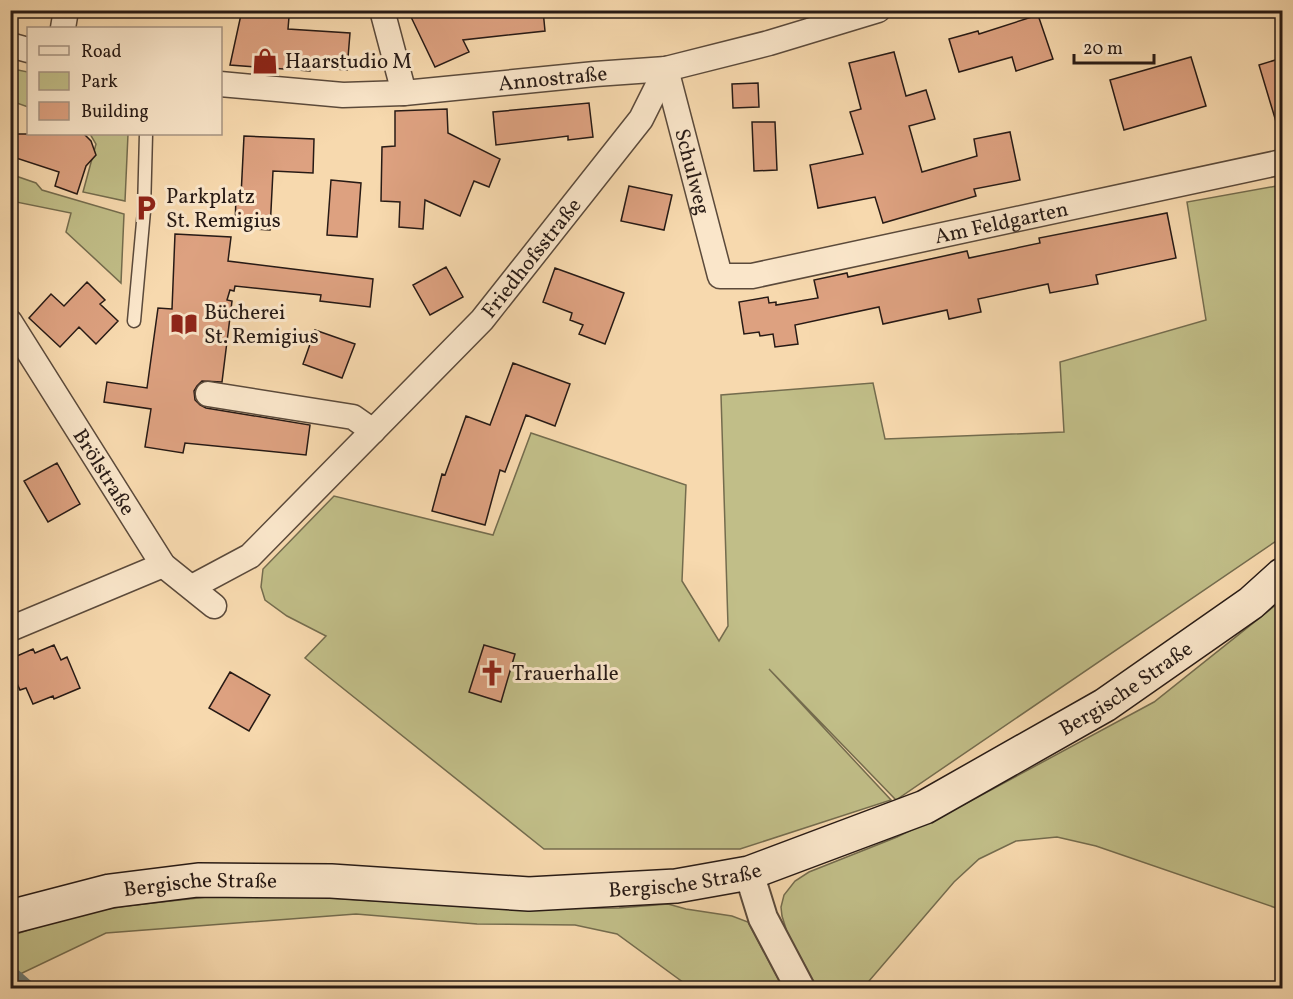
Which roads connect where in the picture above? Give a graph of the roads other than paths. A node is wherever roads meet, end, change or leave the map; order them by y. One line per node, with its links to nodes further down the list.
1 (66, 10): 4 (street)
2 (382, 10): 9 (street)
3 (878, 10): 7 (street, Annostraße)
4 (63, 27)
5 (10, 45): 6 (street)
6 (27, 50)
7 (666, 69): 9 (street, Annostraße); 12 (street, Schulweg); 16 (street, Friedhofsstraße)
8 (222, 84): 9 (street, Annostraße)
9 (404, 93)
10 (146, 135): 13 (lane)
11 (1282, 162): 12 (street, Am Feldgarten)
12 (720, 276)
13 (134, 321)
14 (10, 322): 17 (street, Brölstraße)
15 (208, 394): 16 (street)
16 (374, 430): 19 (street, Friedhofsstraße)
17 (163, 565): 19 (street, Brölstraße); 21 (street)
18 (1282, 575): 22 (main road, Bergische Straße)
19 (192, 587): 20 (street, Brölstraße)
20 (214, 606)
21 (10, 629)
22 (749, 873): 23 (main road, Bergische Straße); 24 (street)
23 (10, 917)
24 (800, 988)

